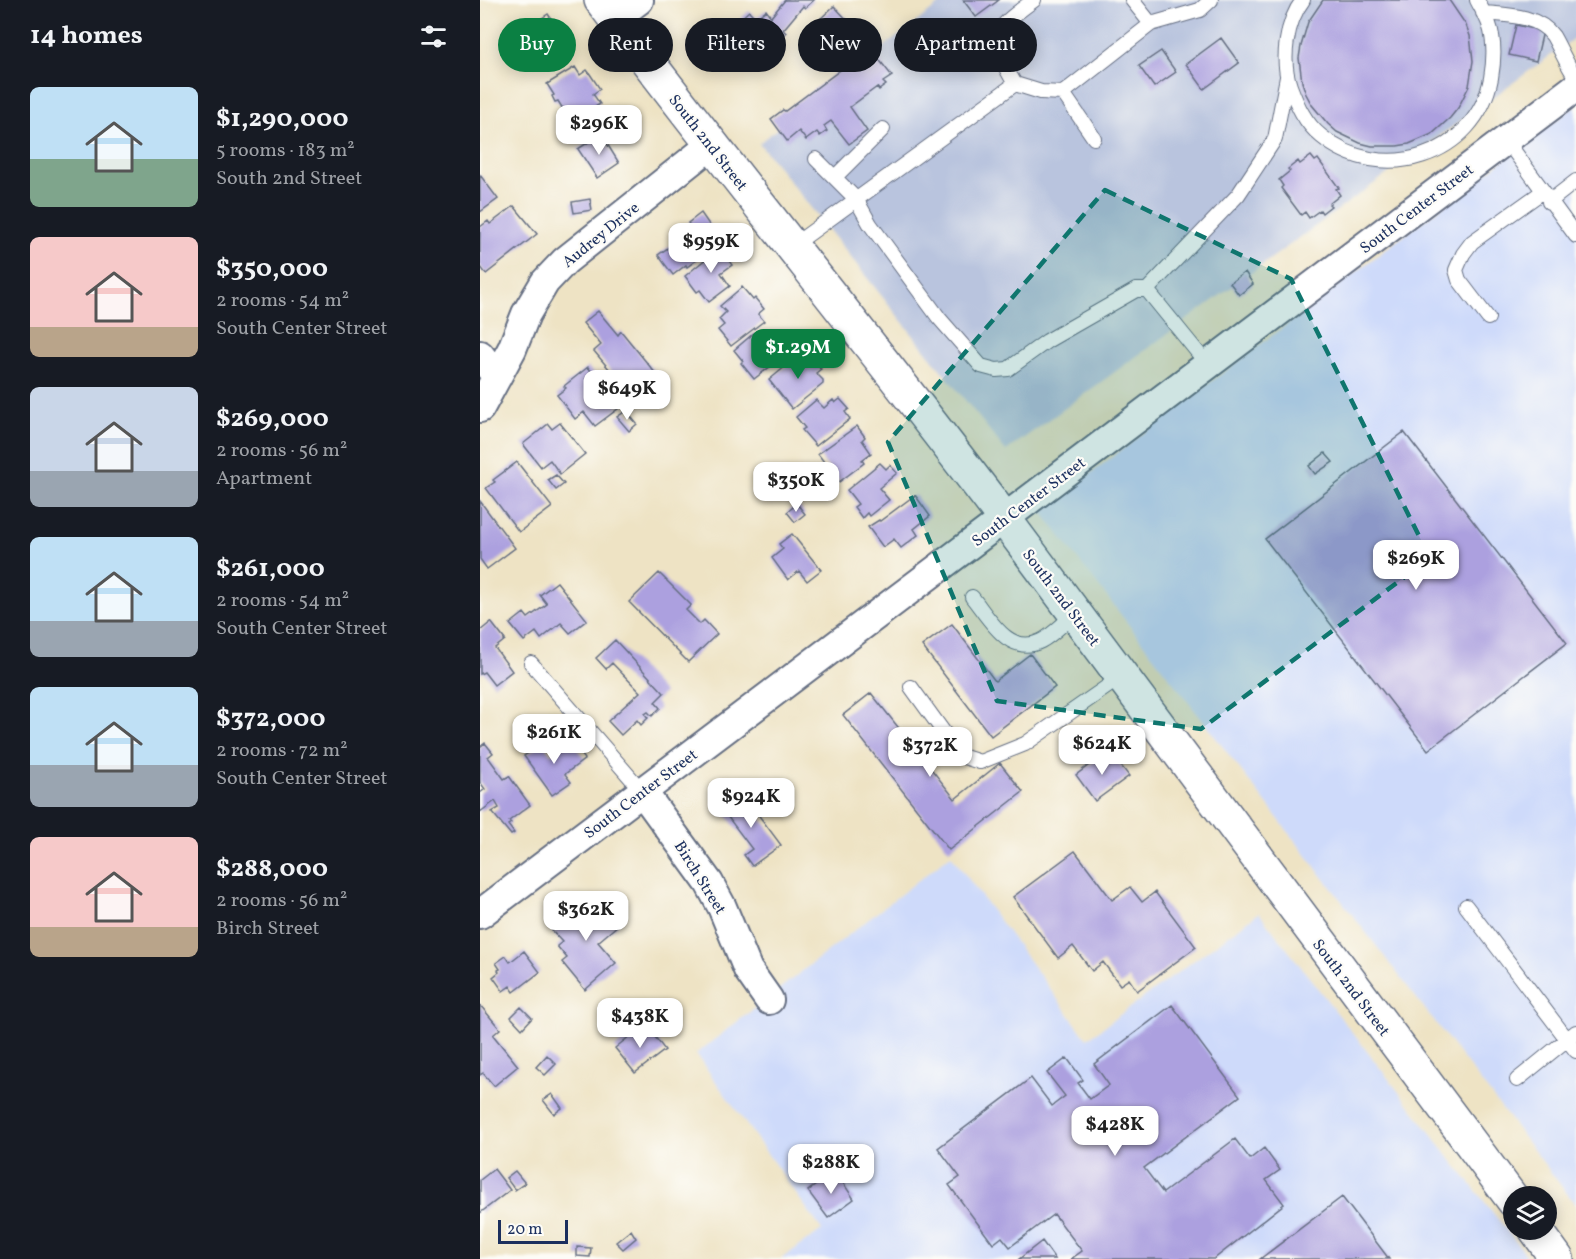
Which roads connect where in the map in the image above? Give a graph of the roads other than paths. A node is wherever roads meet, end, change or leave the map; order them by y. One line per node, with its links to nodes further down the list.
1 (1034, 0): 10 (lane)
2 (1132, 0): 7 (lane)
3 (1211, 0): 7 (lane)
4 (1304, 0): 8 (lane)
5 (618, 6): 16 (street, South 2nd Street)
6 (1480, 6): 8 (lane); 9 (lane)
7 (1151, 24): 12 (lane)
8 (1287, 77): 24 (lane)
9 (1576, 78)
10 (1016, 84): 12 (lane); 21 (lane)
11 (1576, 87): 15 (street, South Center Street)
12 (1063, 93): 14 (lane)
13 (883, 129): 18 (lane)
14 (1094, 138)
15 (1506, 140): 20 (lane); 27 (street, South Center Street)
16 (711, 145): 23 (street, South 2nd Street); 28 (street, Audrey Drive)
17 (816, 159): 18 (lane)
18 (834, 177): 21 (lane)
19 (1576, 181): 20 (lane)
20 (1546, 197): 22 (lane); 25 (lane)
21 (856, 199): 23 (lane); 24 (lane)
22 (1576, 236)
23 (791, 247): 30 (street, South 2nd Street)
24 (1147, 290): 27 (lane)
25 (1488, 318)
26 (480, 355): 28 (street)
27 (1208, 365): 30 (street, South Center Street)
28 (497, 377): 29 (street, Audrey Drive)
29 (480, 408)
30 (1004, 519): 32 (street, South 2nd Street); 36 (street, South Center Street)
31 (972, 597): 32 (lane)
32 (1075, 614): 34 (street, South 2nd Street)
33 (531, 663): 36 (lane)
34 (1121, 676): 35 (lane); 43 (street, South 2nd Street)
35 (911, 687)
36 (642, 791): 38 (street, South Center Street); 39 (street, Birch Street)
37 (1466, 906): 40 (lane)
38 (480, 914)
39 (769, 1000)
40 (1571, 1035): 41 (lane); 42 (lane)
41 (1576, 1051)
42 (1517, 1080)
43 (1503, 1186)
44 (1543, 1240): 45 (street)
45 (1557, 1259)

